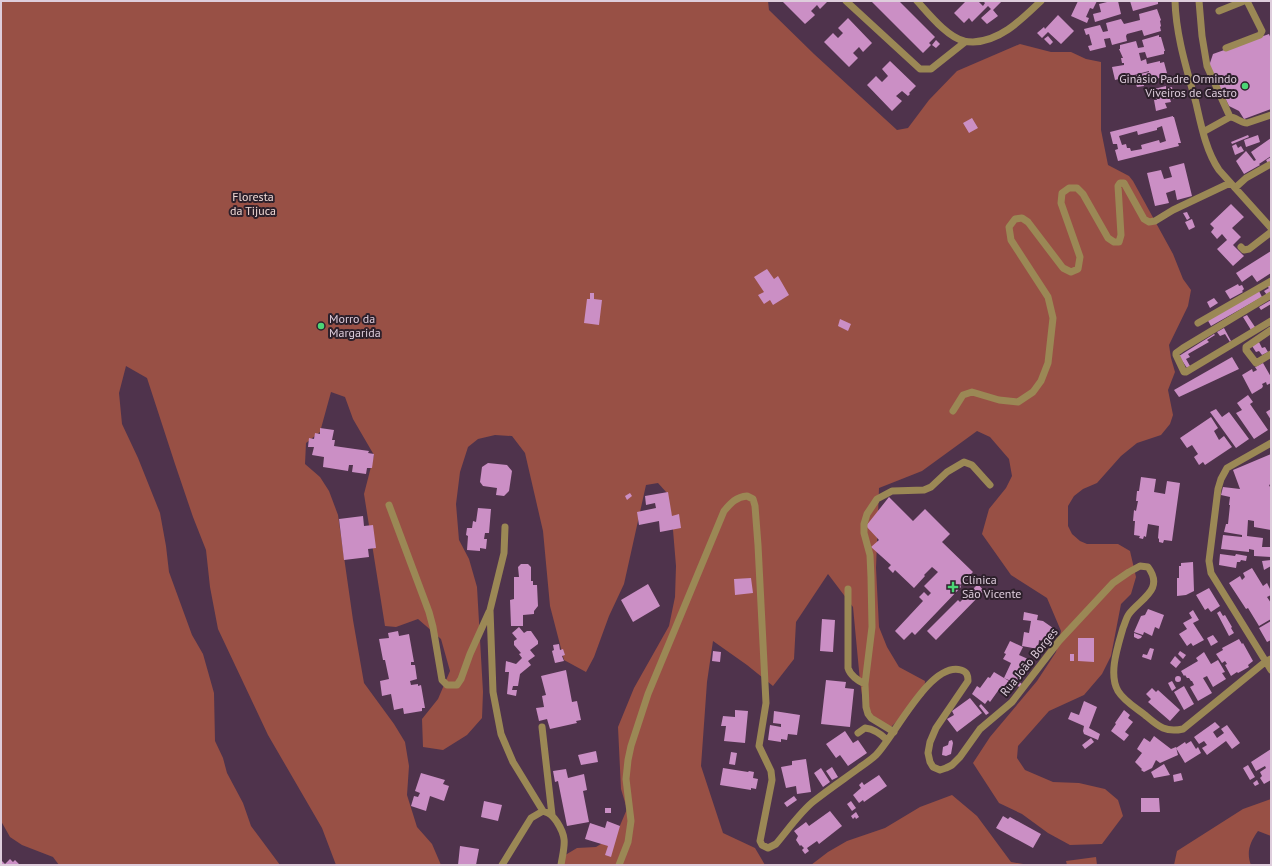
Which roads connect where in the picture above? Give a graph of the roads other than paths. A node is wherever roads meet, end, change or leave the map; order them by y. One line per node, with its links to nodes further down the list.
1 (846, 1): 8 (street)
2 (917, 1): 8 (street)
3 (1041, 1): 8 (street)
4 (1174, 1): 12 (street)
5 (1199, 1): 11 (street)
6 (1246, 1): 7 (street); 9 (street)
7 (1219, 11)
8 (964, 42)
9 (1226, 48)
10 (1271, 115): 11 (street)
11 (1230, 117): 12 (street)
12 (1203, 132): 14 (street)
13 (1269, 165): 14 (street)
14 (1232, 186): 15 (street); 24 (street)
15 (1271, 228)
16 (1271, 232): 17 (street)
17 (1241, 247)
18 (1271, 281): 21 (street)
19 (1271, 294): 20 (street)
20 (1271, 321)
21 (1198, 323)
22 (1271, 330): 23 (street)
23 (1271, 354)
24 (953, 411)
25 (1271, 443): 31 (street)
26 (990, 485): 33 (street)
27 (390, 505): 30 (street)
28 (505, 527): 30 (street)
29 (848, 589): 33 (street)
30 (490, 610): 38 (street)
31 (1268, 660): 32 (street); 35 (street, Rua João Borges)
32 (1271, 670)
33 (865, 684): 35 (street)
34 (542, 727): 39 (street)
35 (894, 732): 37 (street, Rua João Borges)
36 (858, 733): 37 (street)
37 (887, 740): 42 (street, Rua João Borges)
38 (543, 811): 39 (street); 40 (street)
39 (552, 815): 41 (street)
40 (502, 865)
41 (561, 865)
42 (620, 865)

